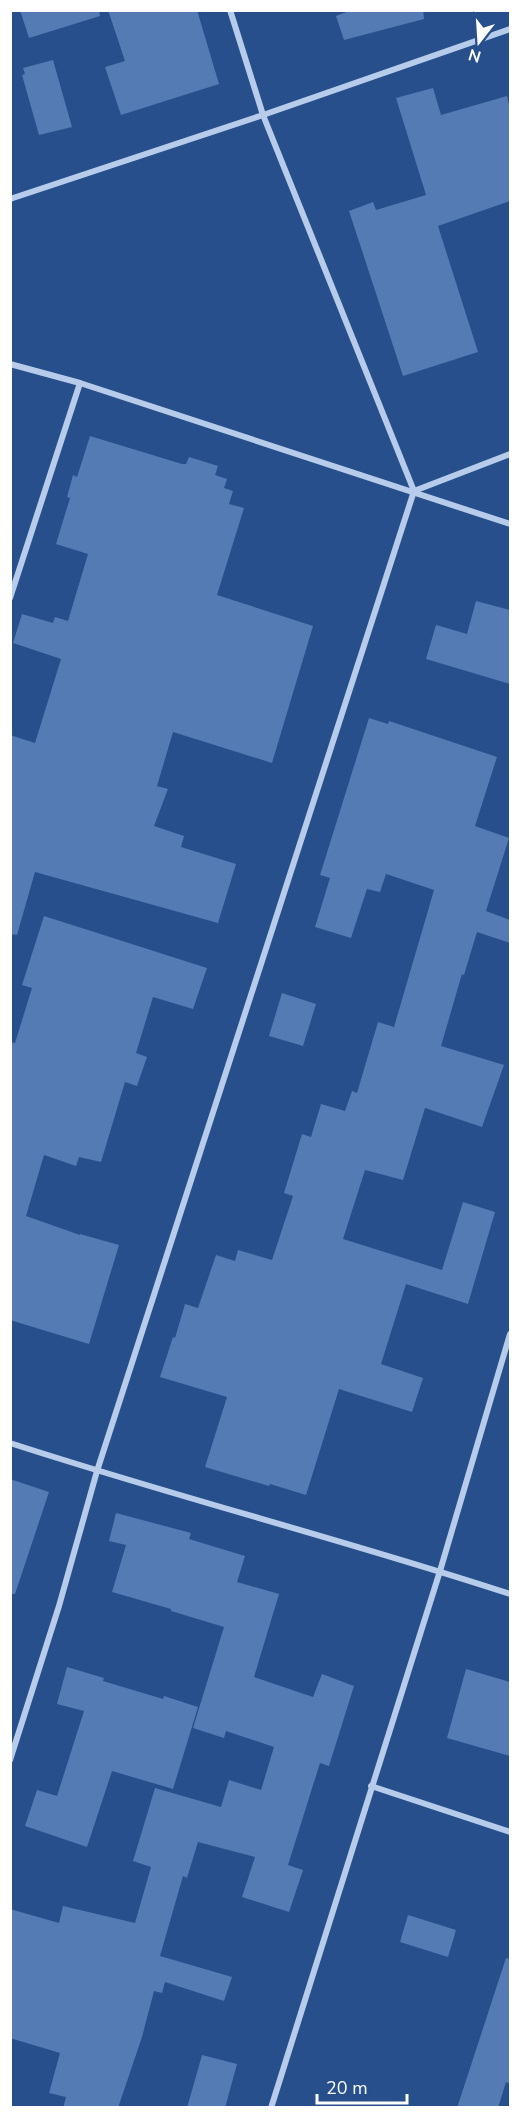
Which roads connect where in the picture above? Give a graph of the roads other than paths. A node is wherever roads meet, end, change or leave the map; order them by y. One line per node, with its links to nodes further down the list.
1 (230, 10): 3 (street)
2 (510, 29): 3 (street)
3 (263, 115): 4 (street); 8 (street)
4 (10, 199)
5 (10, 364): 6 (street)
6 (80, 383): 8 (street); 10 (street)
7 (510, 454): 8 (street)
8 (414, 491): 9 (street); 13 (street)
9 (510, 524)
10 (10, 598)
11 (510, 1334): 14 (street)
12 (10, 1443): 13 (street)
13 (97, 1471): 14 (street); 16 (street)
14 (440, 1571): 15 (street); 17 (street)
15 (510, 1594)
16 (10, 1760)
17 (371, 1786): 18 (street); 19 (street)
18 (510, 1832)
19 (271, 2108)

